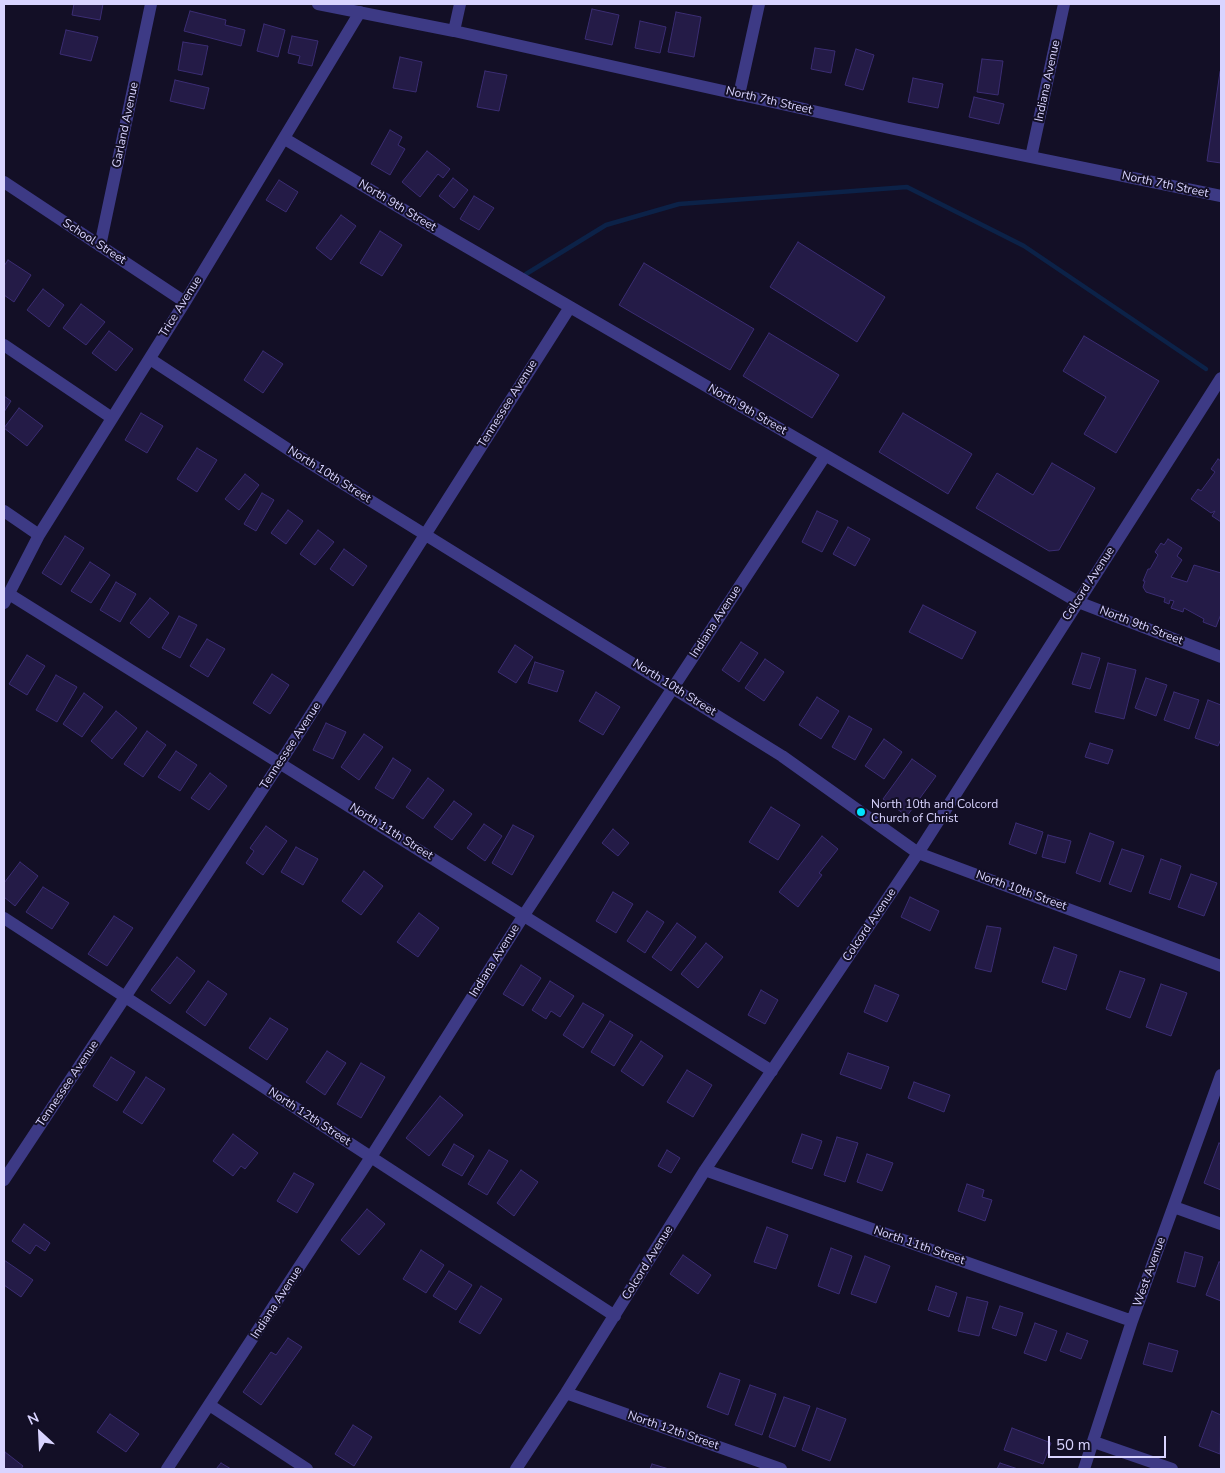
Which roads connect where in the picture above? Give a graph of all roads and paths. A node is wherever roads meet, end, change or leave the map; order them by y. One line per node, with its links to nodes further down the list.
1 (151, 4): 13 (street, Garland Avenue)
2 (318, 4): 6 (street, North 7th Street)
3 (460, 4): 7 (street)
4 (759, 4): 8 (street)
5 (1064, 4): 10 (street, Indiana Avenue)
6 (360, 12): 7 (street, North 7th Street); 9 (street, Trice Avenue)
7 (454, 31): 8 (street, North 7th Street)
8 (739, 94): 10 (street, North 7th Street)
9 (285, 139): 14 (street, Trice Avenue); 15 (street, North 9th Street)
10 (1031, 157): 12 (street, North 7th Street)
11 (4, 182): 13 (street, School Street)
12 (1221, 196)
13 (100, 246): 14 (street, School Street)
14 (185, 302): 17 (street, Trice Avenue)
15 (570, 307): 20 (street, North 9th Street); 22 (street, Tennessee Avenue)
16 (4, 345): 19 (street)
17 (150, 359): 19 (street, Trice Avenue); 22 (street, North 10th Street)
18 (1221, 378): 25 (street, Colcord Avenue)
19 (112, 418): 23 (street, Trice Avenue)
20 (826, 456): 25 (street, North 9th Street); 27 (street, Indiana Avenue)
21 (4, 511): 23 (street)
22 (426, 534): 27 (street, North 10th Street); 28 (street, Tennessee Avenue)
23 (38, 535): 24 (street, Trice Avenue)
24 (7, 599): 28 (street, North 11th Street)
25 (1078, 602): 26 (street, North 9th Street); 29 (street, Colcord Avenue)
26 (1221, 657)
27 (673, 688): 29 (street, North 10th Street); 30 (street, Indiana Avenue)
28 (280, 763): 30 (street, North 11th Street); 33 (street, Tennessee Avenue)
29 (918, 853): 32 (street, North 10th Street); 34 (street, Colcord Avenue)
30 (524, 915): 34 (street, North 11th Street); 36 (street, Indiana Avenue)
31 (4, 918): 33 (street, North 12th Street)
32 (1221, 966)
33 (125, 997): 36 (street, North 12th Street); 38 (street, Tennessee Avenue)
34 (772, 1071): 37 (street, Colcord Avenue)
35 (1221, 1075): 39 (street, West Avenue)
36 (372, 1157): 41 (street, North 12th Street); 44 (street, Indiana Avenue)
37 (705, 1170): 41 (street, Colcord Avenue); 42 (street, North 11th Street)
38 (4, 1180)
39 (1174, 1207): 40 (street); 42 (street, West Avenue)
40 (1221, 1224)
41 (615, 1316): 43 (street, Colcord Avenue)
42 (1132, 1321): 45 (street, West Avenue)
43 (566, 1393): 48 (street, Colcord Avenue); 49 (street, North 12th Street)
44 (211, 1406): 46 (street, Indiana Avenue); 47 (street)
45 (1094, 1442): 50 (street, West Avenue); 51 (street)
46 (167, 1469)
47 (307, 1469)
48 (516, 1469)
49 (781, 1469)
50 (1084, 1469)
51 (1172, 1469)

